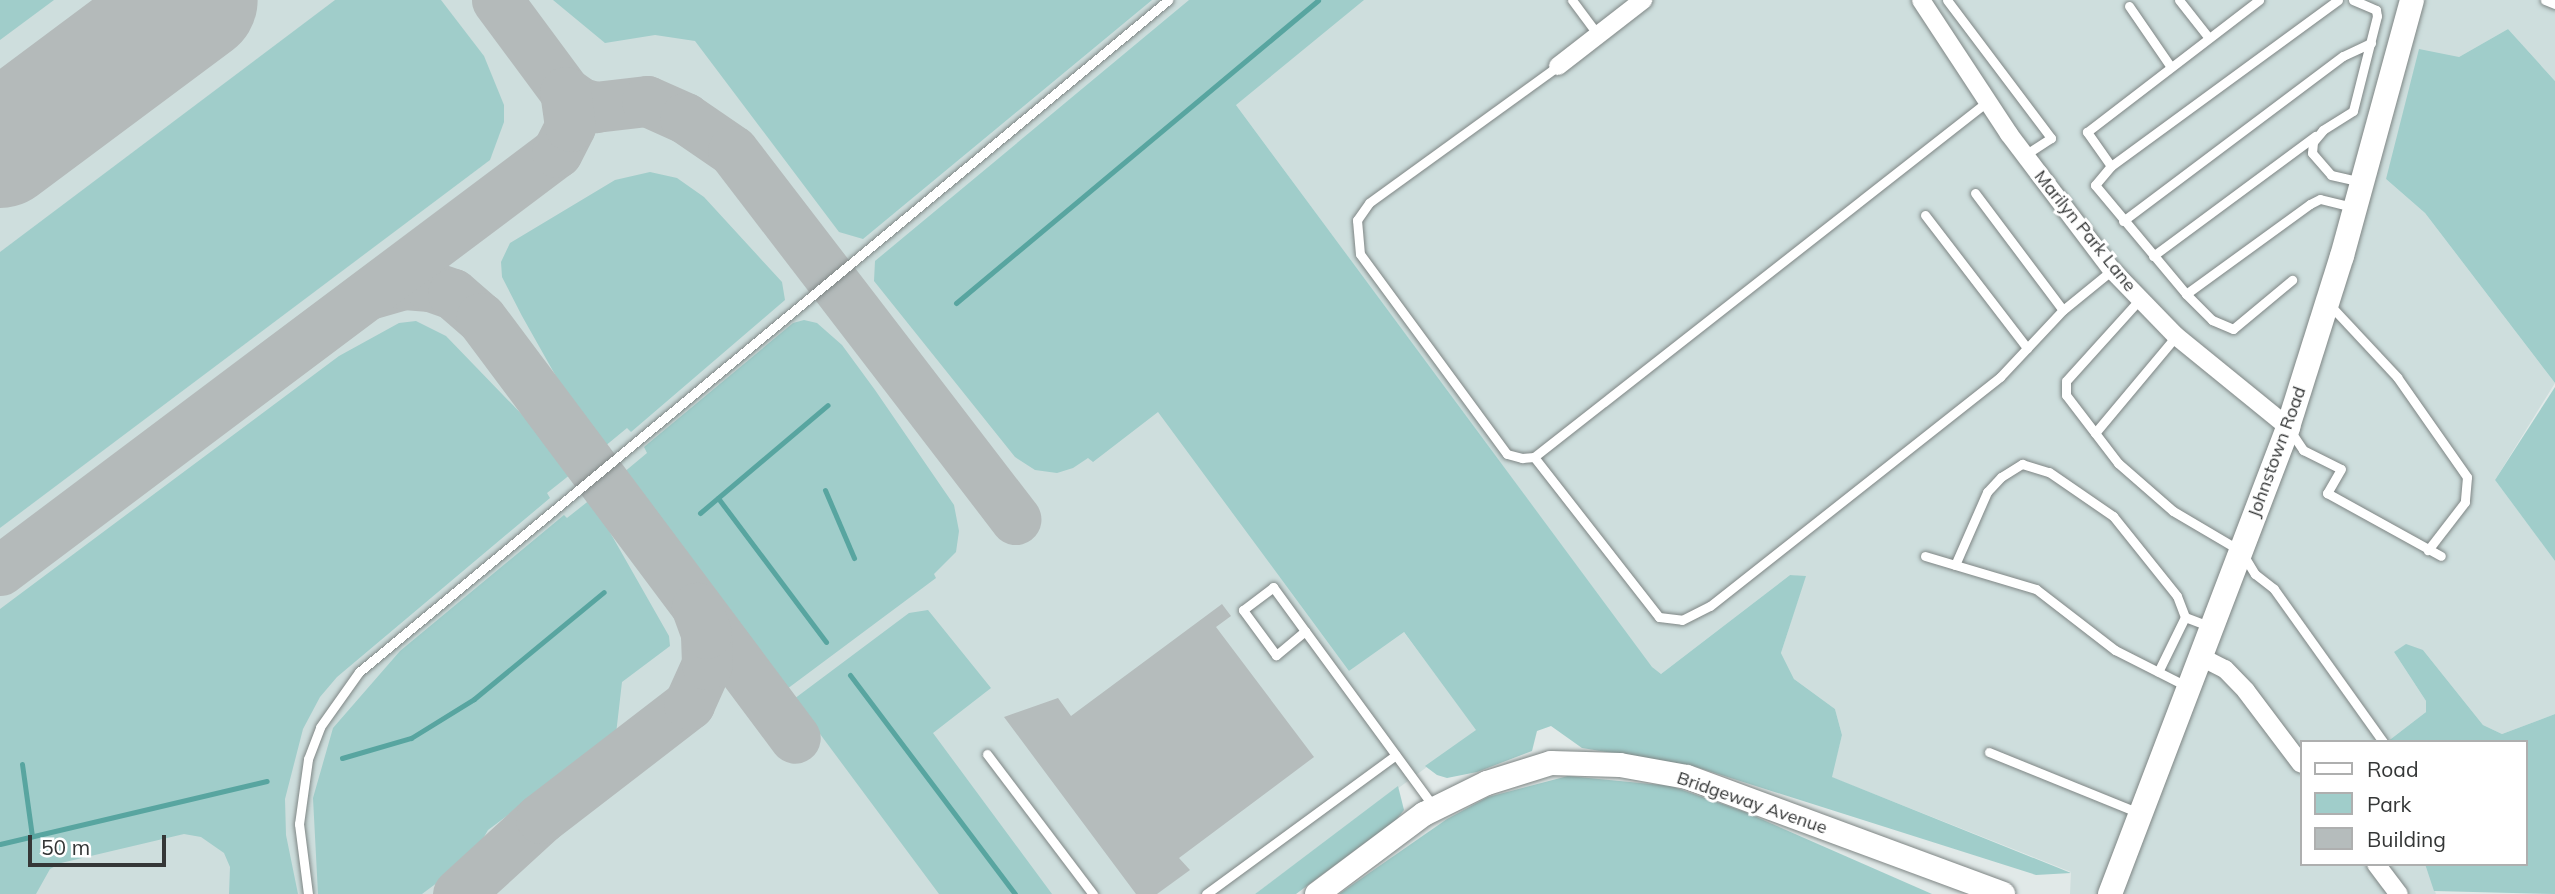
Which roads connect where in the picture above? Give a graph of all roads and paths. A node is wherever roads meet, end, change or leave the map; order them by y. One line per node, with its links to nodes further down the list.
1 (1168, 0): 59 (lane)
2 (1572, 0): 14 (lane)
3 (1643, 0): 14 (street)
4 (1922, 0): 19 (street, Marilyn Park Lane)
5 (1947, 0): 21 (lane)
6 (2179, 0): 15 (lane)
7 (2259, 0): 15 (lane)
8 (2337, 0): 22 (lane)
9 (2353, 0): 16 (lane)
10 (2412, 0): 23 (main road, Johnstown Road)
11 (2545, 0): 12 (lane)
12 (2555, 4)
13 (2129, 6): 18 (lane)
14 (1598, 35): 17 (street)
15 (2209, 38): 18 (lane)
16 (2371, 43): 20 (lane); 27 (lane)
17 (1558, 66): 39 (lane)
18 (2171, 67): 22 (lane)
19 (1988, 101): 21 (street, Marilyn Park Lane); 39 (lane)
20 (2323, 130): 23 (lane); 28 (lane)
21 (2025, 155): 29 (street, Marilyn Park Lane)
22 (2111, 166): 27 (lane)
23 (2362, 183): 25 (main road, Johnstown Road)
24 (1975, 193): 34 (lane)
25 (2356, 208): 31 (lane); 33 (main road, Johnstown Road)
26 (1925, 215): 36 (lane)
27 (2123, 221): 28 (lane)
28 (2154, 256): 31 (lane)
29 (2112, 270): 32 (street, Marilyn Park Lane); 34 (lane)
30 (2292, 281): 31 (lane)
31 (2186, 294)
32 (2140, 299): 35 (street, Marilyn Park Lane); 38 (lane)
33 (2327, 303): 37 (main road, Johnstown Road); 40 (lane)
34 (2063, 310): 36 (lane)
35 (2176, 336): 37 (street, Marilyn Park Lane); 38 (lane)
36 (2027, 348): 39 (lane)
37 (2288, 427): 40 (lane); 41 (main road, Johnstown Road)
38 (2095, 433): 41 (lane)
39 (1534, 457)
40 (2428, 550): 43 (lane)
41 (2241, 551): 46 (main road, Johnstown Road); 51 (lane)
42 (1925, 556): 44 (lane)
43 (2441, 556)
44 (1955, 565): 45 (lane); 49 (lane)
45 (2185, 617): 46 (lane); 49 (lane)
46 (2212, 627): 48 (main road, Johnstown Road)
47 (1305, 631): 47 (lane); 54 (lane)
48 (2201, 657): 50 (main road, Johnstown Road); 55 (street)
49 (2158, 672): 50 (lane)
50 (2189, 687): 57 (main road, Johnstown Road)
51 (2382, 740)
52 (1989, 752): 57 (lane)
53 (987, 754): 60 (lane)
54 (1396, 755): 56 (lane); 61 (lane)
55 (2300, 763)
56 (1435, 808): 62 (main road, Bridgeway Avenue); 63 (main road, Bridgeway Avenue)
57 (2141, 814): 64 (main road, Johnstown Road)
58 (2378, 866): 65 (street)
59 (308, 894)
60 (1093, 894)
61 (1206, 894)
62 (1317, 894)
63 (2003, 894)
64 (2110, 894)
65 (2399, 894)

